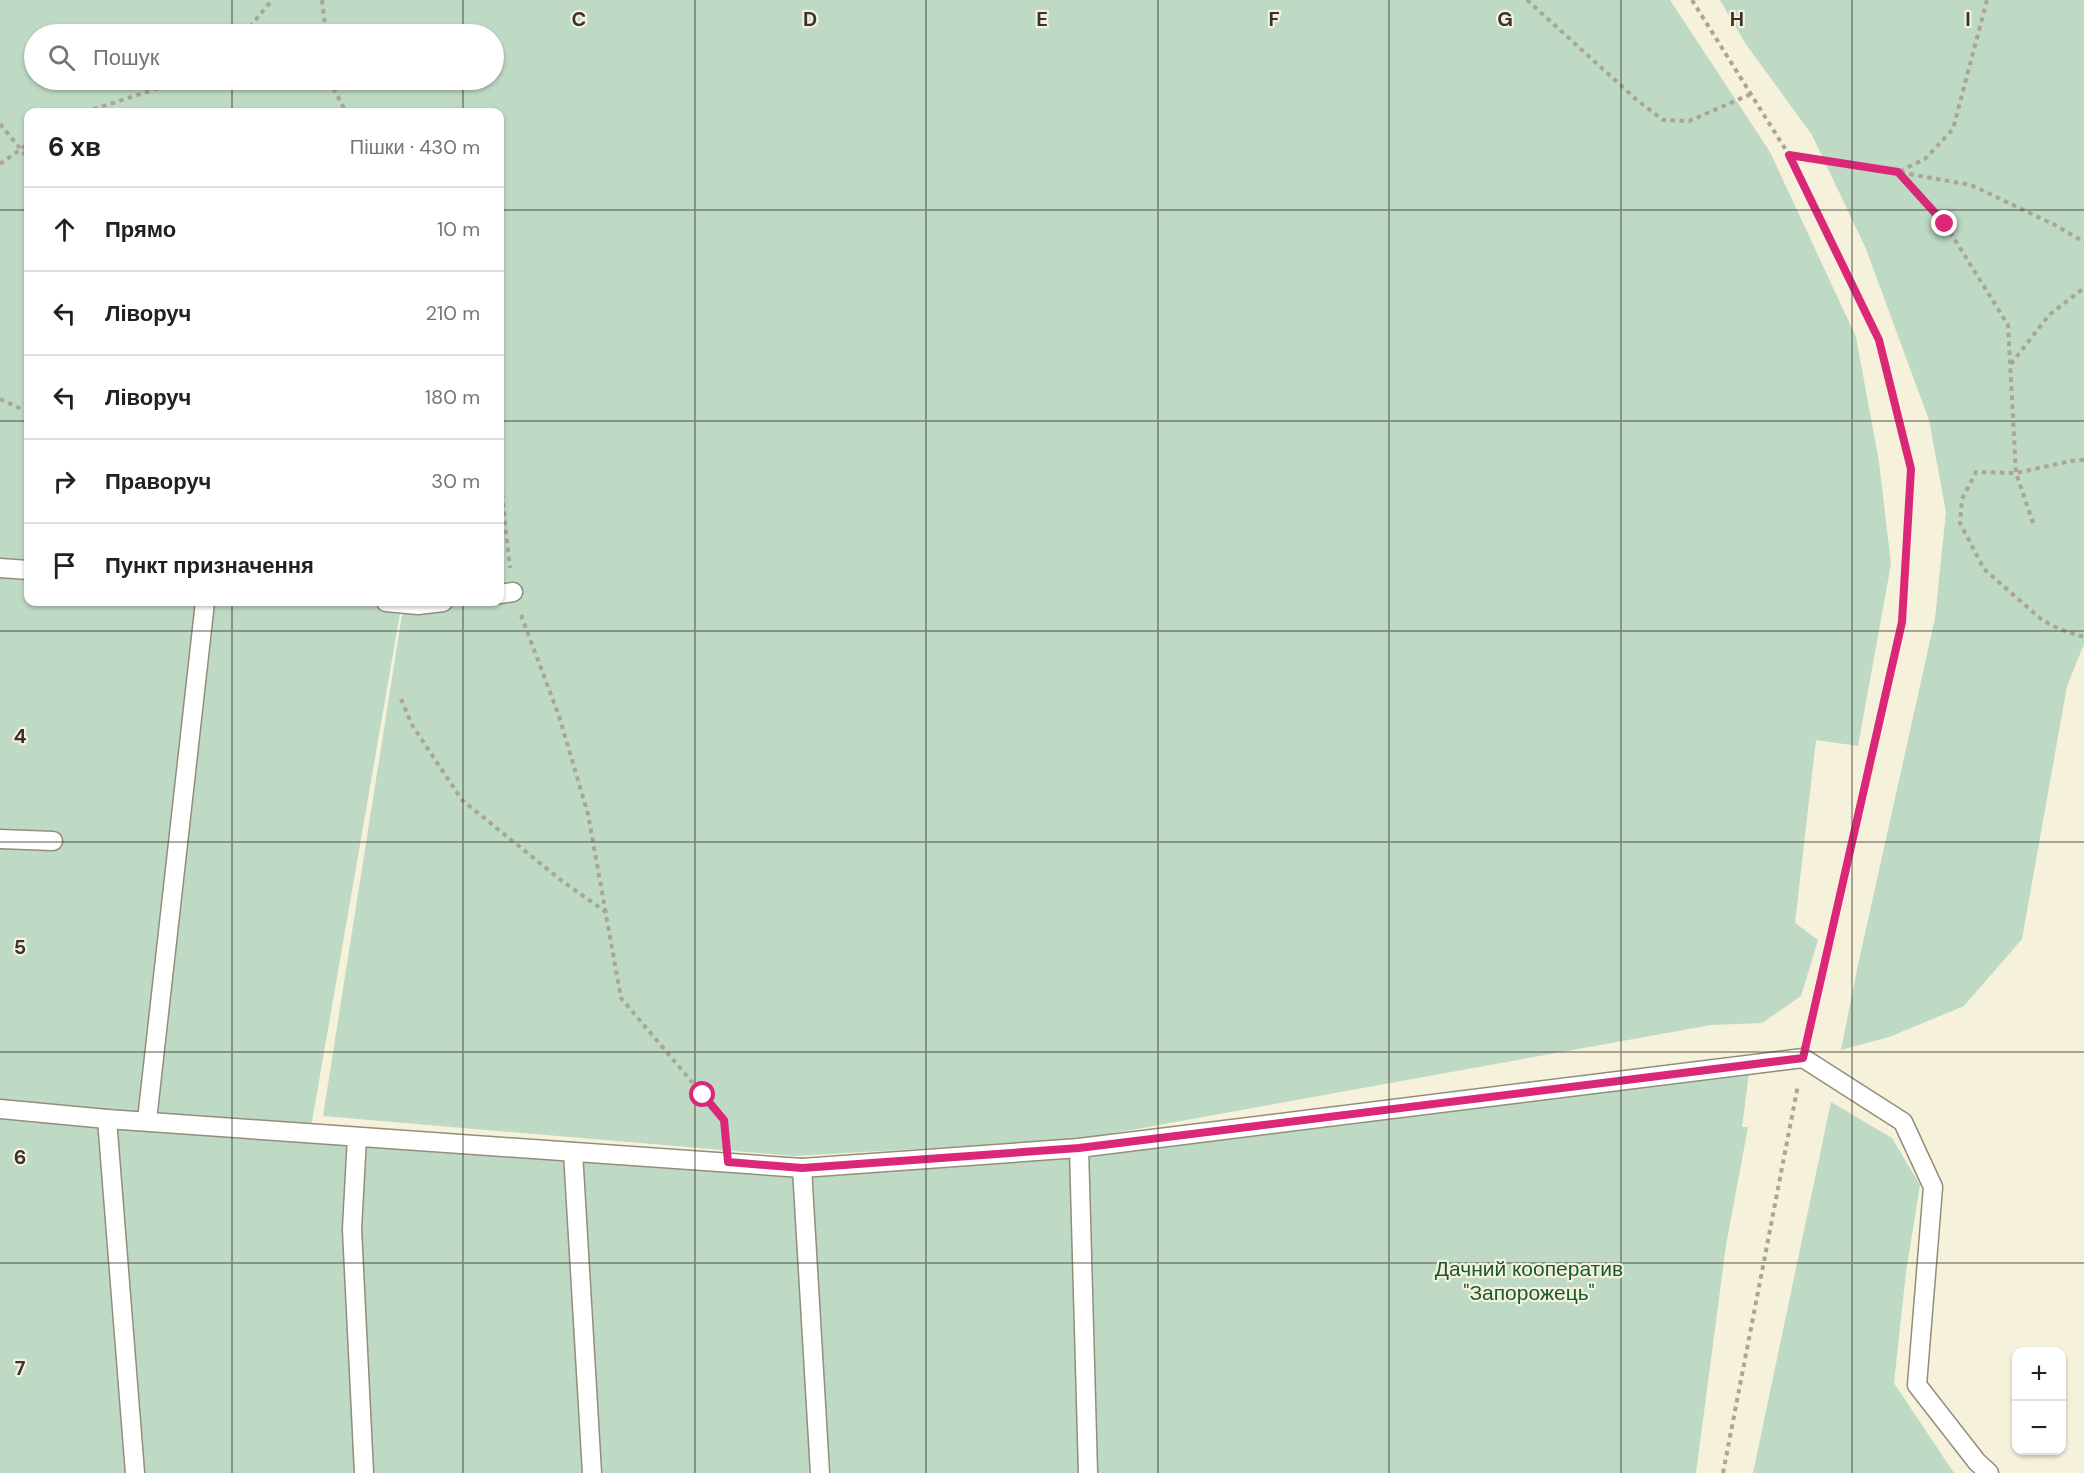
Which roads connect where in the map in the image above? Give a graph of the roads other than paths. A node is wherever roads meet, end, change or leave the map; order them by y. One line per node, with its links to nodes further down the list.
1 (0, 568): 2 (lane)
2 (24, 570)
3 (205, 606): 8 (lane)
4 (0, 839): 5 (lane)
5 (53, 841)
6 (0, 1109): 7 (lane)
7 (107, 1119): 8 (lane); 13 (lane)
8 (147, 1120): 9 (lane)
9 (357, 1137): 11 (lane); 14 (lane)
10 (1079, 1148): 12 (lane); 17 (lane); 18 (lane)
11 (573, 1152): 12 (lane); 15 (lane)
12 (802, 1168): 16 (lane)
13 (135, 1473)
14 (364, 1473)
15 (591, 1473)
16 (820, 1473)
17 (1088, 1473)
18 (1989, 1473)

